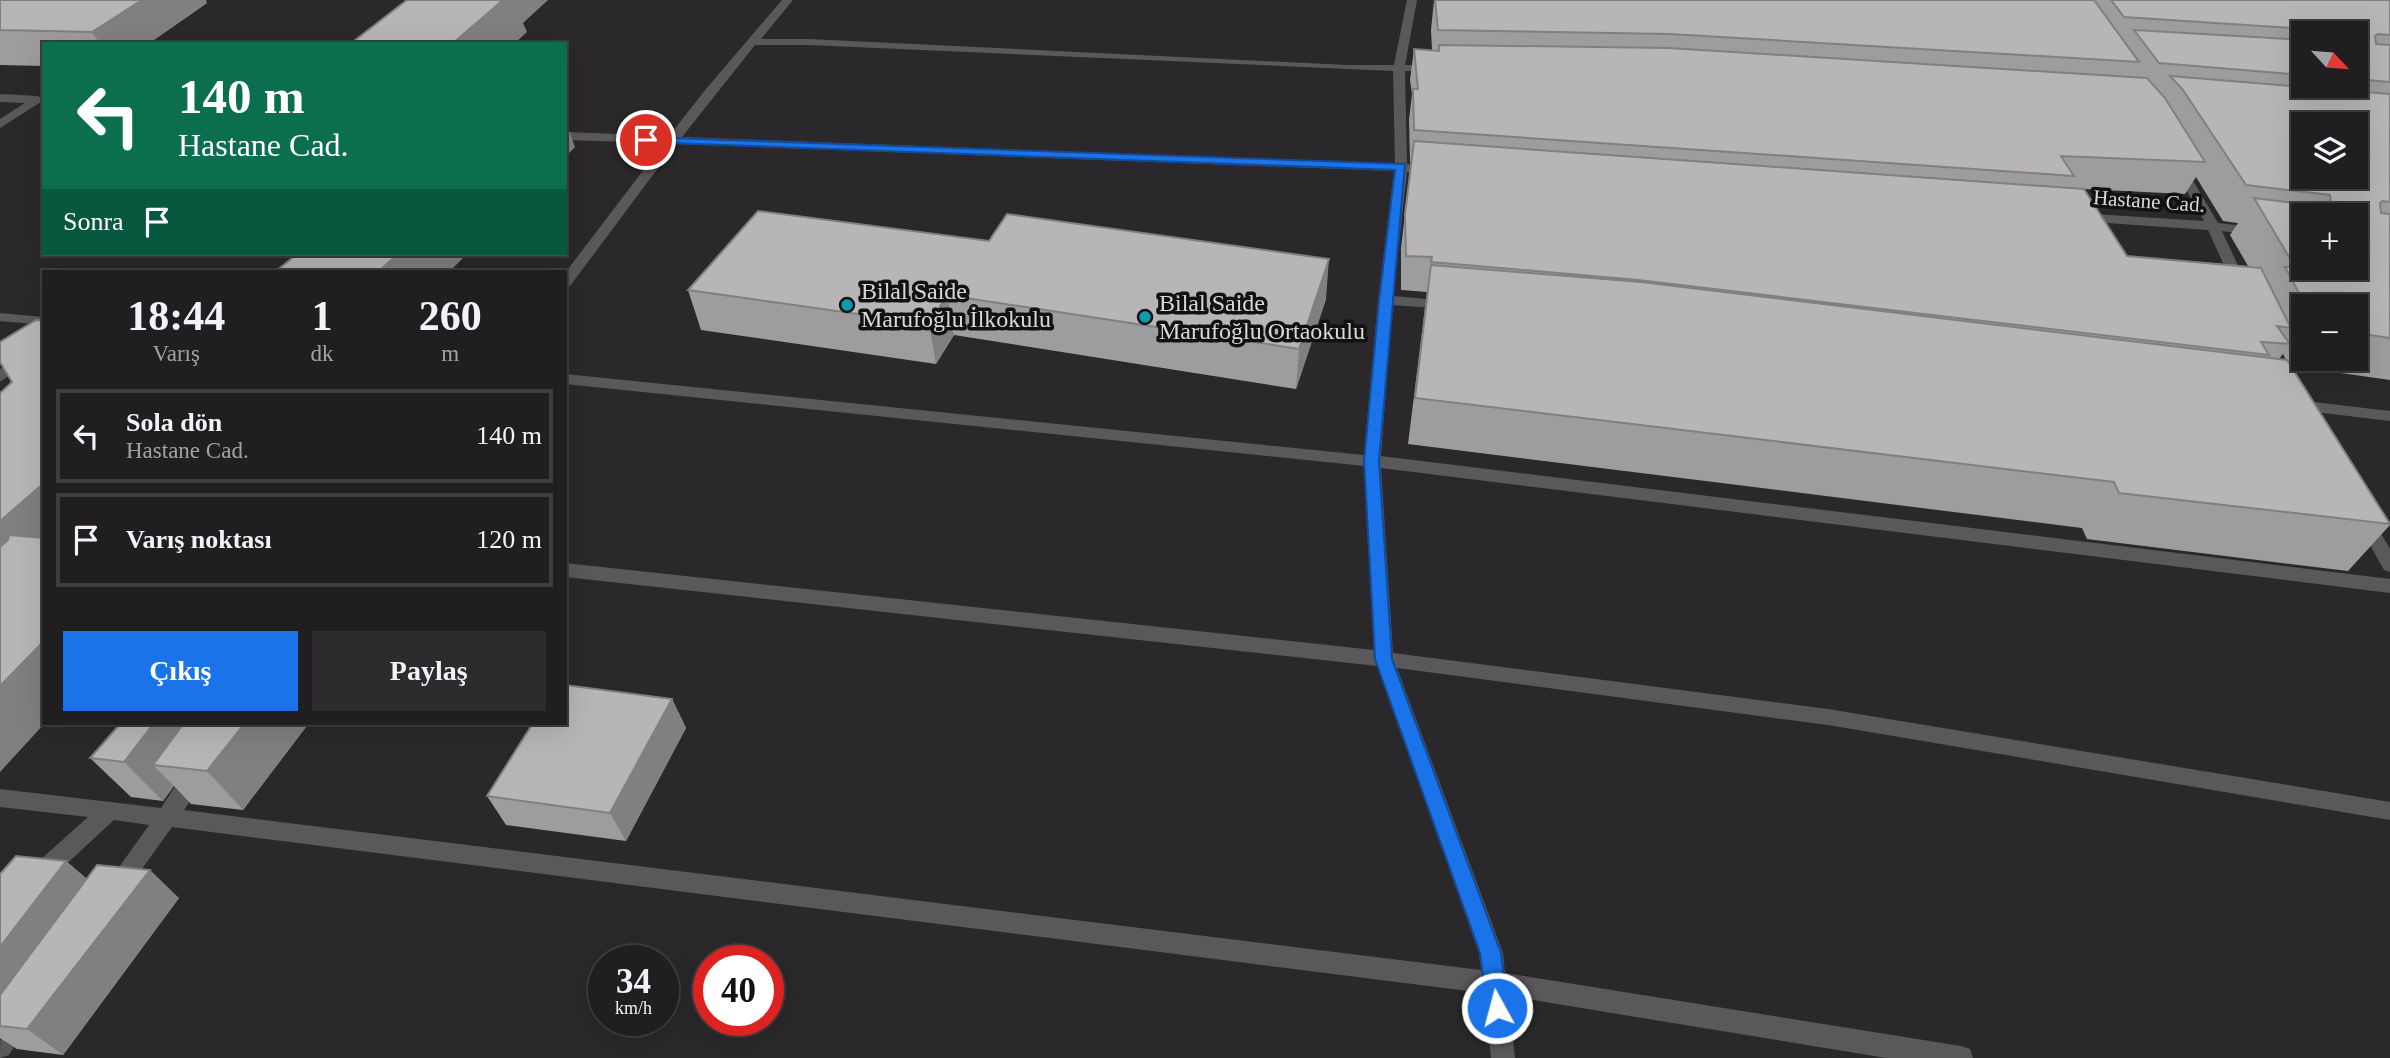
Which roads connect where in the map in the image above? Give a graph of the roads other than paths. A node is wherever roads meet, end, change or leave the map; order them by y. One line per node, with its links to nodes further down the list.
1 (788, 0): 3 (street)
2 (1412, 0): 4 (street)
3 (751, 42): 4 (street); 10 (street)
4 (1399, 67): 5 (street); 12 (street)
5 (1454, 68)
6 (0, 98): 7 (street)
7 (41, 100): 8 (street)
8 (0, 124)
9 (567, 136): 10 (street)
10 (673, 141): 12 (street); 17 (street)
11 (2174, 159): 15 (street)
12 (1401, 167): 13 (street); 19 (street)
13 (1442, 170)
14 (2062, 215): 15 (street, Hastane Cad.)
15 (2213, 226): 16 (street, Hastane Cad.); 18 (street)
16 (2291, 236)
17 (567, 280)
18 (2246, 298)
19 (1385, 300): 20 (street); 28 (street)
20 (1466, 307)
21 (0, 317): 22 (street)
22 (42, 321)
23 (42, 345): 24 (street)
24 (0, 377)
25 (567, 379): 28 (street)
26 (2297, 405): 27 (street)
27 (2390, 416)
28 (1372, 461): 32 (street); 33 (street)
29 (2358, 508): 30 (street)
30 (2390, 565)
31 (567, 570): 33 (street)
32 (2390, 586)
33 (1384, 659): 37 (street); 41 (street)
34 (212, 754): 38 (street)
35 (0, 799): 36 (street)
36 (110, 811): 38 (street); 39 (street)
37 (2390, 811)
38 (166, 818): 40 (street); 41 (street)
39 (20, 892)
40 (103, 905)
41 (1495, 983): 44 (street); 45 (street)
42 (32, 1003): 43 (street)
43 (0, 1046)
44 (1503, 1058)
45 (1961, 1058)

